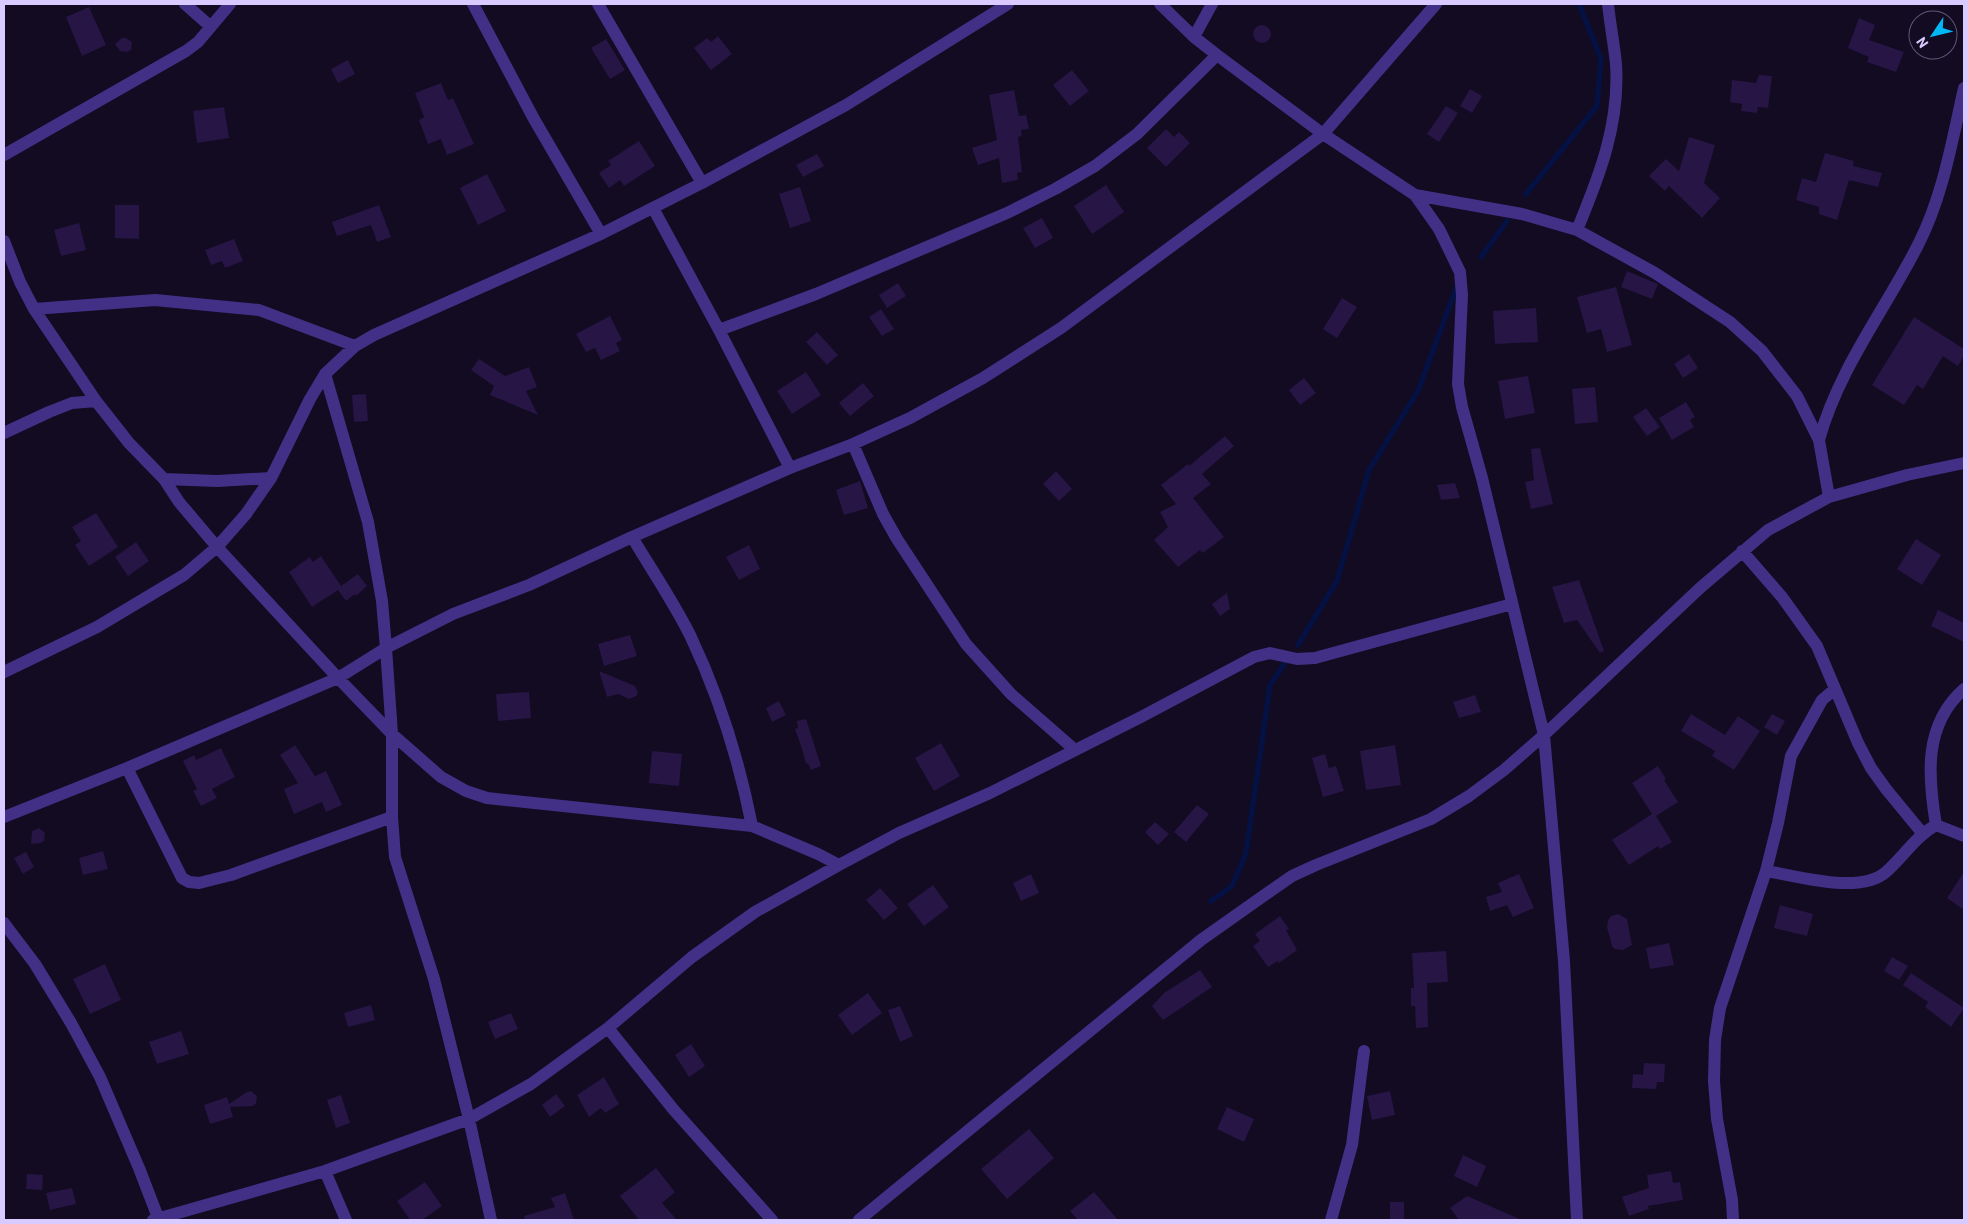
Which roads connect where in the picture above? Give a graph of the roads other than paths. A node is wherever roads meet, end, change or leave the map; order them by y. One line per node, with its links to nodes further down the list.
1 (185, 4): 10 (street)
2 (230, 4): 10 (street)
3 (473, 4): 20 (street)
4 (598, 4): 16 (street)
5 (1008, 4): 16 (street)
6 (1160, 4): 11 (street)
7 (1212, 4): 11 (street)
8 (1436, 4): 14 (street)
9 (1608, 4): 19 (street)
10 (210, 26): 15 (street)
11 (1194, 37): 12 (street)
12 (1216, 55): 14 (street); 23 (street)
13 (1964, 88): 28 (street)
14 (1322, 134): 17 (street); 29 (street)
15 (4, 155)
16 (702, 183): 18 (street)
17 (1415, 194): 19 (street); 38 (street)
18 (653, 208): 20 (street); 23 (street)
19 (1576, 230): 28 (street)
20 (601, 234): 24 (street)
21 (4, 241): 22 (street)
22 (34, 309): 24 (street); 26 (street)
23 (719, 330): 31 (street)
24 (355, 346): 25 (street)
25 (325, 374): 32 (street); 39 (street)
26 (96, 401): 27 (street); 33 (street)
27 (4, 433)
28 (1819, 440): 34 (street)
29 (853, 444): 31 (street); 46 (street)
30 (1964, 463): 34 (street)
31 (790, 468): 35 (street)
32 (271, 478): 33 (street); 36 (street)
33 (164, 479): 36 (street)
34 (1829, 497): 37 (street)
35 (632, 537): 39 (street); 51 (street)
36 (217, 547): 40 (street); 41 (street)
37 (1742, 552): 42 (street); 45 (street)
38 (1512, 604): 45 (street); 46 (street)
39 (386, 648): 41 (street); 44 (street)
40 (4, 672)
41 (338, 678): 44 (street); 47 (street)
42 (1835, 688): 52 (street); 55 (street)
43 (1964, 689): 50 (street)
44 (392, 734): 49 (street); 51 (street)
45 (1544, 735): 65 (street); 67 (street)
46 (1075, 750): 54 (street)
47 (127, 768): 48 (street); 49 (street)
48 (4, 817)
49 (392, 817): 59 (street)
50 (1936, 825): 52 (street); 53 (street)
51 (752, 826): 54 (street)
52 (1923, 834): 55 (street)
53 (1964, 836)
54 (839, 865): 57 (street)
55 (1766, 871): 68 (street)
56 (4, 923): 61 (street)
57 (608, 1028): 59 (street); 64 (street)
58 (1364, 1051): 66 (street)
59 (469, 1119): 60 (street); 63 (street)
60 (325, 1171): 61 (street); 62 (street)
61 (156, 1220)
62 (346, 1220)
63 (491, 1220)
64 (772, 1220)
65 (858, 1220)
66 (1331, 1220)
67 (1577, 1220)
68 (1733, 1220)

